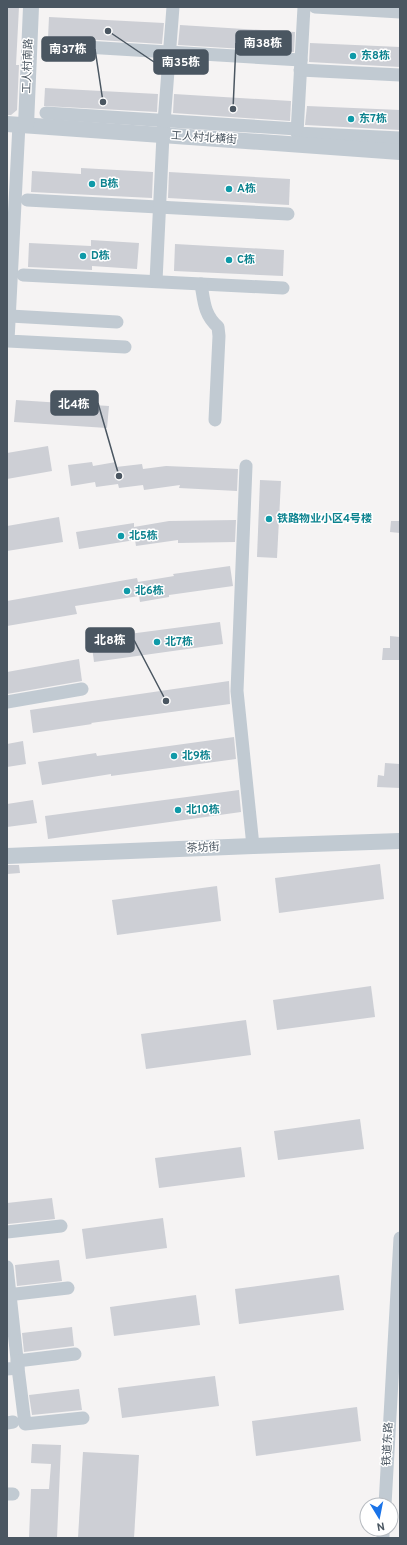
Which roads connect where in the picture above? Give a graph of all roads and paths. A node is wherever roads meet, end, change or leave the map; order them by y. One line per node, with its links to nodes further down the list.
1 (31, 7): 11 (street, 工人村南路)
2 (173, 7): 7 (street)
3 (304, 7): 8 (street)
4 (315, 7): 5 (street)
5 (400, 12)
6 (52, 45): 7 (street)
7 (170, 52): 8 (street); 12 (street)
8 (300, 65): 9 (street); 13 (street)
9 (400, 75)
10 (46, 113): 12 (street)
11 (17, 124): 12 (street, 工人村北横街); 16 (street)
12 (163, 128): 13 (street); 15 (street, 工人村北横街); 17 (street)
13 (297, 129): 14 (street)
14 (400, 138)
15 (400, 152)
16 (17, 196): 17 (street); 19 (street)
17 (160, 207): 18 (street); 21 (street)
18 (288, 214)
19 (10, 257): 24 (street)
20 (23, 275): 21 (street)
21 (156, 282): 22 (street)
22 (201, 284): 23 (street); 27 (street)
23 (283, 288)
24 (10, 316): 25 (street); 26 (street)
25 (117, 322)
26 (126, 347)
27 (215, 420)
28 (246, 466): 32 (street)
29 (82, 689): 30 (street)
30 (7, 702)
31 (400, 841): 32 (street, 茶坊街)
32 (253, 846): 33 (street, 茶坊街)
33 (7, 856)
34 (61, 1226): 35 (street)
35 (7, 1232)
36 (400, 1238): 43 (street, 铁道东路)
37 (7, 1267): 39 (street)
38 (68, 1288): 39 (street)
39 (8, 1295): 41 (street)
40 (75, 1354): 41 (street)
41 (14, 1366): 42 (street)
42 (83, 1418)
43 (385, 1497)

